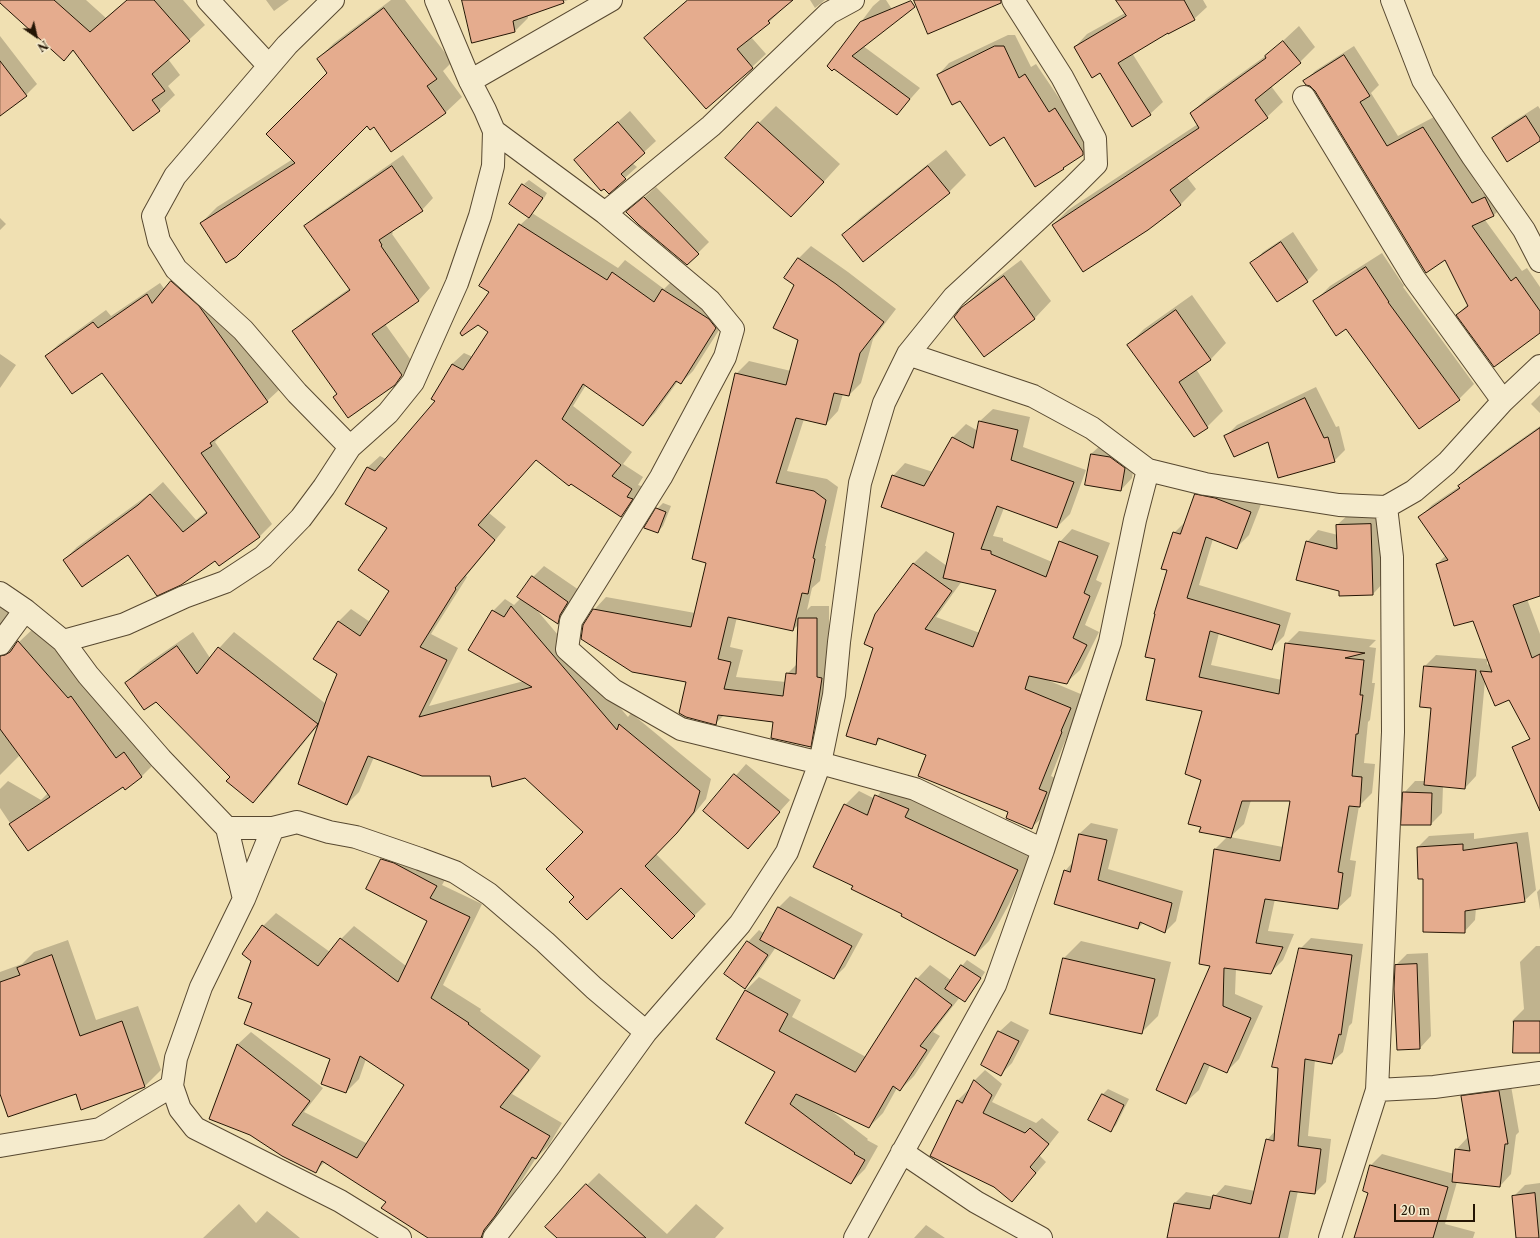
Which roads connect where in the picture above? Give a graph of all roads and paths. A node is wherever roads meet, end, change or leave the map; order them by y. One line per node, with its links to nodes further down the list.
1 (208, 0): 8 (street)
2 (334, 0): 8 (street)
3 (436, 0): 9 (street)
4 (611, 0): 9 (street)
5 (853, 0): 12 (street)
6 (1013, 0): 14 (street)
7 (1392, 0): 13 (street)
8 (269, 66): 17 (street)
9 (470, 81): 11 (street)
10 (1304, 98): 16 (street)
11 (494, 131): 12 (street); 17 (street)
12 (606, 213): 24 (street)
13 (1540, 261)
14 (908, 354): 18 (street); 24 (street)
15 (1540, 366): 16 (street)
16 (1503, 401): 19 (street)
17 (350, 447): 22 (street)
18 (1148, 470): 19 (street); 27 (street)
19 (1386, 507): 32 (street)
20 (0, 593): 21 (street)
21 (24, 610): 22 (street); 23 (street)
22 (63, 641): 25 (street)
23 (0, 644)
24 (820, 763): 27 (street); 29 (street)
25 (227, 828): 26 (street); 28 (street)
26 (273, 828): 28 (street); 29 (street)
27 (1043, 850): 34 (street)
28 (244, 899): 31 (street)
29 (646, 1032): 36 (street)
30 (1540, 1073): 32 (street)
31 (172, 1086): 33 (street); 35 (street)
32 (1377, 1090): 39 (street)
33 (0, 1146)
34 (902, 1152): 37 (street); 38 (street)
35 (400, 1238)
36 (494, 1238)
37 (855, 1238)
38 (1041, 1238)
39 (1330, 1238)

